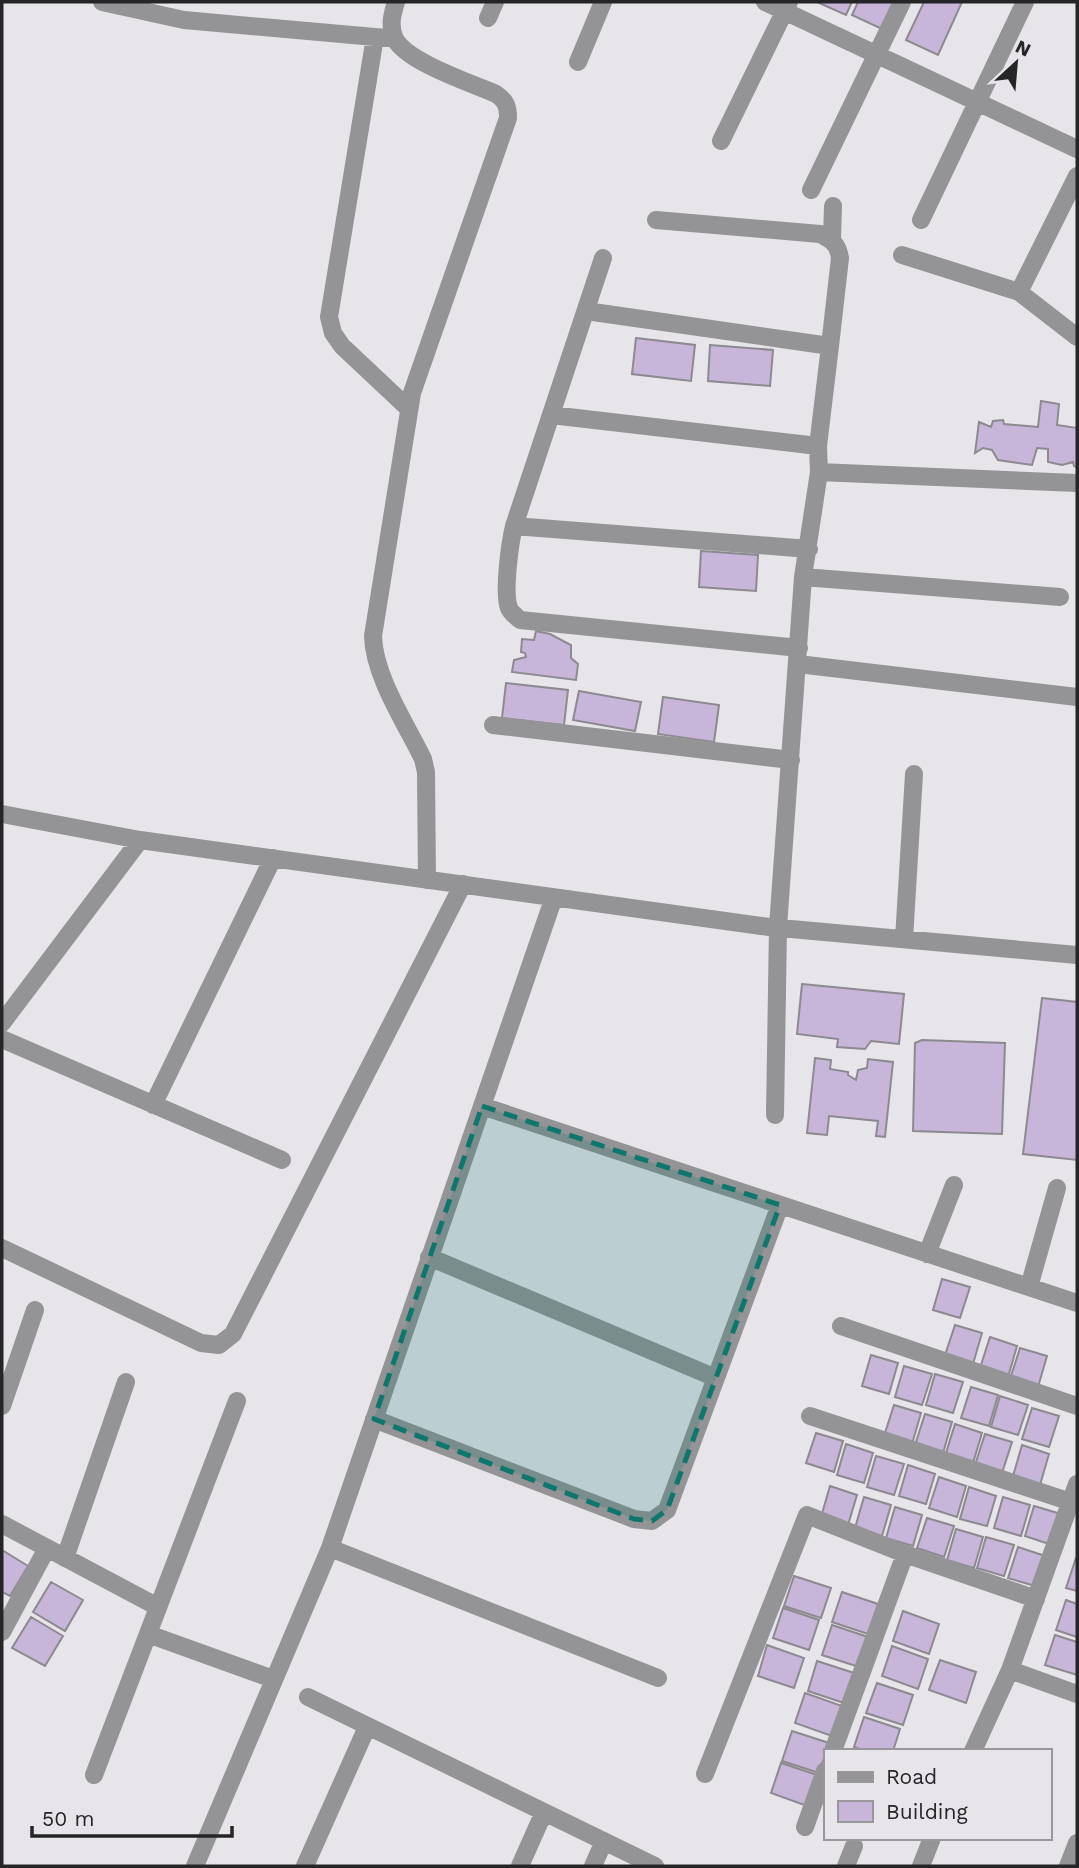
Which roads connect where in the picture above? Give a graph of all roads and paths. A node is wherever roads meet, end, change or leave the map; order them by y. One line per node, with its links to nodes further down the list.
1 (102, 2): 8 (street)
2 (396, 2): 9 (street)
3 (603, 2): 11 (street)
4 (765, 2): 7 (street)
5 (902, 2): 10 (street)
6 (1025, 2): 12 (street)
7 (787, 6): 10 (street); 13 (street)
8 (375, 37): 9 (street); 27 (street)
9 (395, 38): 27 (street)
10 (876, 54): 12 (street); 16 (street)
11 (578, 62)
12 (977, 102): 14 (street); 19 (street)
13 (721, 141)
14 (1077, 149)
15 (1077, 176): 23 (street)
16 (811, 190)
17 (833, 206): 20 (street)
18 (656, 220): 20 (street)
19 (921, 220)
20 (832, 239): 26 (street)
21 (902, 255): 23 (street)
22 (603, 258): 24 (street)
23 (1019, 292): 25 (street)
24 (586, 311): 26 (street); 28 (street)
25 (1077, 337)
26 (830, 346): 29 (street)
27 (409, 409): 44 (street)
28 (551, 415): 29 (street); 32 (street)
29 (818, 446): 30 (street)
30 (819, 472): 31 (street); 33 (street)
31 (1077, 482)
32 (514, 526): 33 (street); 36 (street)
33 (809, 549): 34 (street)
34 (803, 577): 35 (street); 36 (street)
35 (1060, 597)
36 (798, 656): 37 (street); 39 (street)
37 (1077, 697)
38 (493, 725): 39 (street)
39 (791, 760): 47 (street)
40 (914, 774): 48 (street)
41 (2, 814): 42 (street)
42 (140, 840): 43 (street); 50 (street)
43 (273, 859): 44 (street); 52 (street)
44 (427, 880): 45 (street)
45 (463, 884): 46 (street); 59 (street)
46 (554, 897): 47 (street); 53 (street)
47 (778, 928): 48 (street); 54 (street)
48 (904, 939): 49 (street)
49 (1077, 956)
50 (2, 1023)
51 (2, 1039): 52 (street)
52 (153, 1105): 55 (street)
53 (482, 1106): 58 (street); 61 (street)
54 (775, 1115)
55 (282, 1160)
56 (954, 1185): 60 (street)
57 (1057, 1188): 62 (street)
58 (780, 1205): 60 (street); 66 (street)
59 (2, 1248)
60 (928, 1254): 62 (street)
61 (429, 1257): 66 (street); 72 (street)
62 (1029, 1287): 63 (street)
63 (1077, 1303)
64 (35, 1310): 68 (street)
65 (841, 1326): 70 (street)
66 (716, 1378): 72 (street)
67 (126, 1382): 79 (street)
68 (2, 1401)
69 (237, 1401): 81 (street)
70 (1077, 1406)
71 (810, 1416): 74 (street)
72 (374, 1419): 77 (street)
73 (1077, 1484): 74 (street)
74 (1071, 1502): 80 (street)
75 (2, 1524): 76 (street)
76 (47, 1548): 79 (street); 82 (street)
77 (330, 1548): 85 (street); 86 (street)
78 (905, 1554): 80 (street); 90 (street); 93 (street)
79 (65, 1558): 81 (street)
80 (1035, 1599): 84 (street)
81 (158, 1607): 83 (street)
82 (2, 1632)
83 (148, 1634): 86 (street); 92 (street)
84 (1010, 1670): 87 (street); 91 (street)
85 (658, 1678)
86 (273, 1679): 101 (street)
87 (1077, 1694)
88 (308, 1697): 89 (street)
89 (367, 1727): 95 (street); 102 (street)
90 (834, 1749)
91 (974, 1749)
92 (94, 1774)
93 (705, 1774)
94 (824, 1775): 96 (street)
95 (544, 1812): 98 (street); 103 (street)
96 (805, 1828)
97 (931, 1840): 107 (street)
98 (604, 1841): 104 (street); 105 (street)
99 (1077, 1843): 108 (street)
100 (855, 1846): 106 (street)
101 (195, 1866)
102 (305, 1866)
103 (520, 1866)
104 (593, 1866)
105 (655, 1866)
106 (846, 1866)
107 (921, 1866)
108 (1068, 1866)

